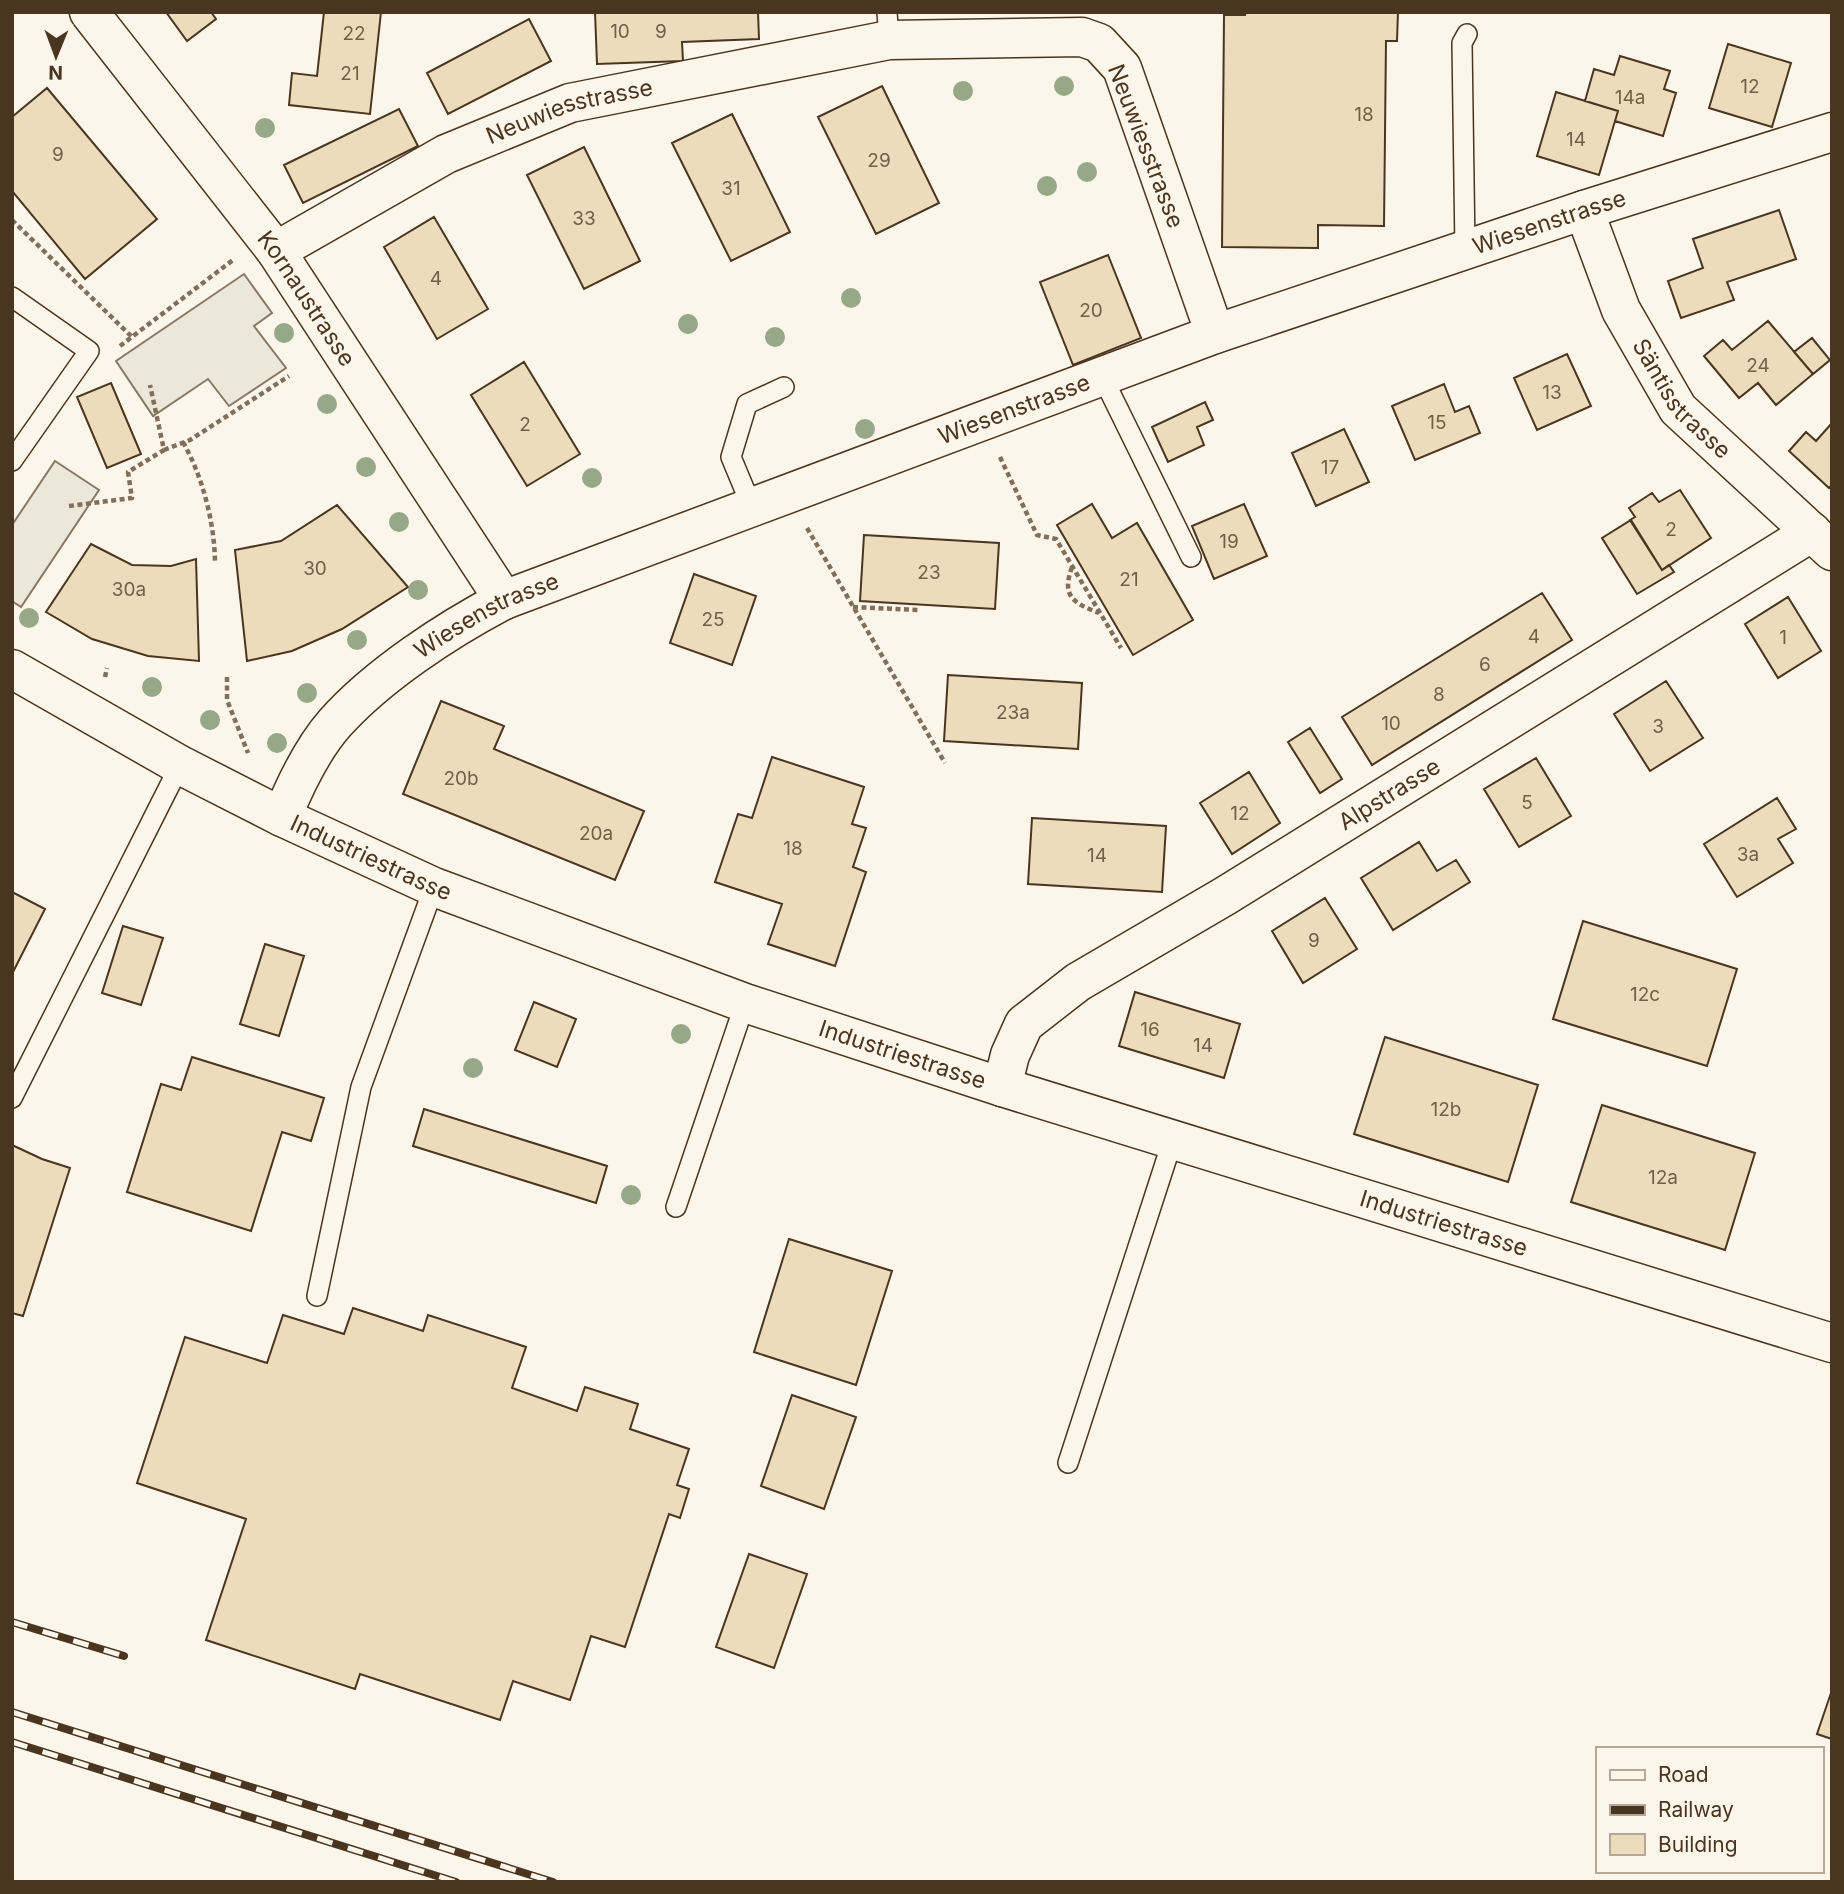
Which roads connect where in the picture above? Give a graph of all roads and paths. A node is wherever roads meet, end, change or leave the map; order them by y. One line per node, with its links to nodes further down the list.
1 (89, 12): 7 (street, Kornaustrasse)
2 (888, 26): 7 (street, Neuwiesstrasse); 10 (street, Neuwiesstrasse)
3 (1466, 34): 8 (lane)
4 (1832, 132): 5 (street, Wiesenstrasse)
5 (1584, 210): 8 (street, Wiesenstrasse); 24 (street, Säntisstrasse)
6 (12, 220): 11 (path)
7 (271, 245): 11 (path); 28 (street, Kornaustrasse)
8 (1465, 250): 10 (street, Wiesenstrasse)
9 (12, 297): 12 (lane)
10 (1215, 334): 14 (street, Wiesenstrasse)
11 (132, 337): 12 (path)
12 (89, 351): 20 (lane)
13 (289, 376): 17 (path)
14 (1102, 376): 21 (street, Wiesenstrasse); 25 (lane)
15 (150, 385): 18 (path)
16 (784, 387): 21 (lane)
17 (183, 442): 18 (path); 26 (path)
18 (164, 450): 22 (path)
19 (996, 450): 27 (path)
20 (12, 461)
21 (751, 505): 28 (street, Wiesenstrasse)
22 (69, 506)
23 (804, 522): 29 (path)
24 (1822, 541): 41 (street, Alpstrasse)
25 (1191, 556)
26 (215, 561)
27 (1072, 566): 31 (path); 31 (path)
28 (504, 600): 38 (street, Wiesenstrasse)
29 (852, 607): 30 (path); 36 (path)
30 (918, 610)
31 (1100, 613): 32 (path)
32 (1121, 648)
33 (12, 668): 37 (street, Industriestrasse)
34 (227, 677): 35 (path)
35 (252, 763)
36 (945, 763)
37 (180, 765): 38 (street, Industriestrasse); 42 (lane)
38 (282, 817): 39 (street, Industriestrasse)
39 (434, 887): 40 (street, Industriestrasse); 45 (lane)
40 (745, 1003): 41 (street, Industriestrasse); 44 (lane)
41 (1002, 1087): 43 (street, Industriestrasse)
42 (12, 1098)
43 (1173, 1139): 46 (street, Industriestrasse); 47 (lane)
44 (676, 1208)
45 (317, 1296)
46 (1832, 1343)
47 (1068, 1463)

